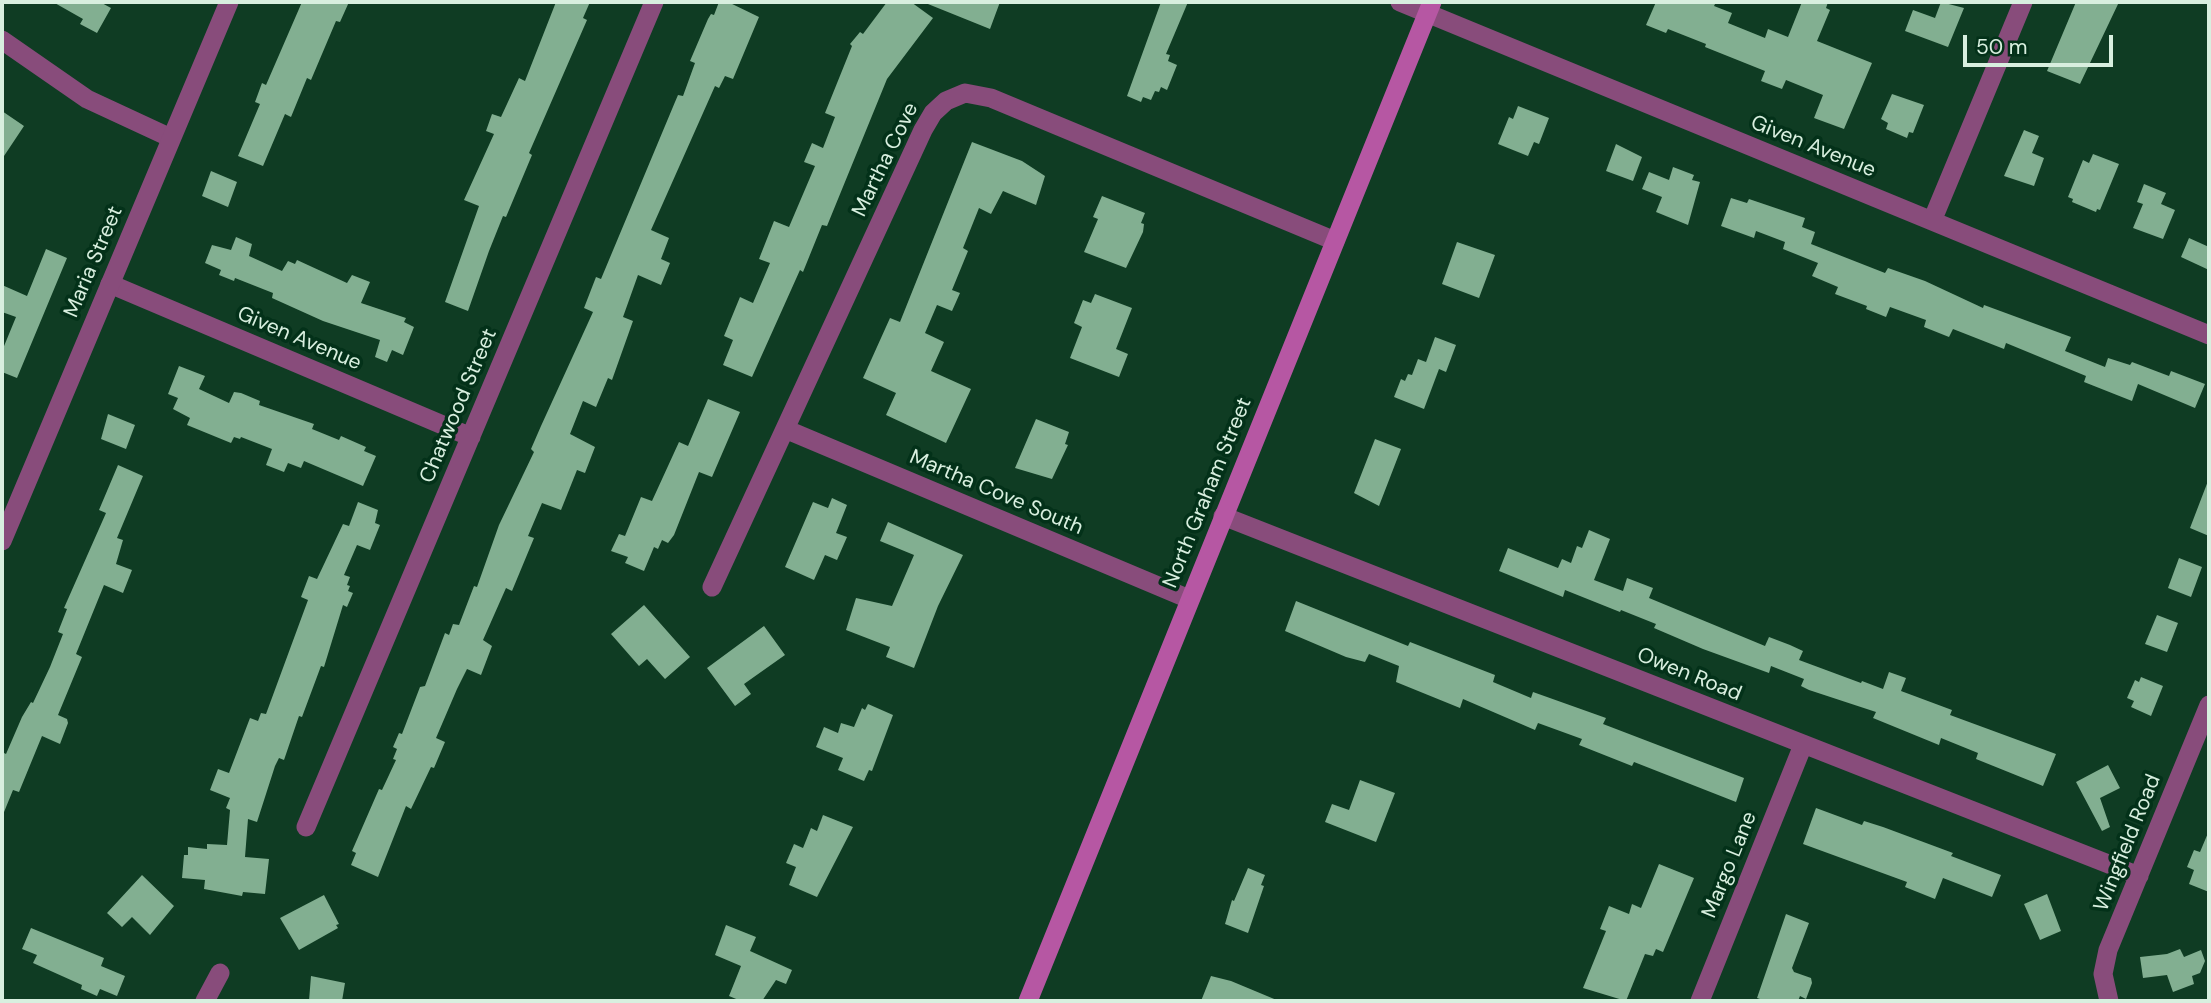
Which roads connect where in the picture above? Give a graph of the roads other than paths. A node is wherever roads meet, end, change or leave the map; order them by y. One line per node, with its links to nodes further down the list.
1 (229, 2): 7 (street, Maria Street)
2 (653, 2): 13 (street, Chatwood Street)
3 (1400, 2): 5 (street, Given Avenue)
4 (2023, 2): 8 (street)
5 (1430, 7): 8 (street, Given Avenue); 9 (main road, North Graham Street)
6 (2, 40): 7 (street)
7 (171, 138): 10 (street, Maria Street)
8 (1932, 221): 11 (street, Given Avenue)
9 (1335, 242): 12 (street, Martha Cove); 14 (main road, North Graham Street)
10 (110, 284): 13 (street, Given Avenue); 15 (street, Maria Street)
11 (2209, 335)
12 (785, 429): 16 (street, Martha Cove); 17 (street, Martha Cove South)
13 (471, 437): 20 (street, Chatwood Street)
14 (1223, 516): 17 (main road, North Graham Street); 19 (street, Owen Road)
15 (2, 541)
16 (712, 587)
17 (1189, 599): 24 (main road, North Graham Street)
18 (2209, 705): 21 (street, Wingfield Road)
19 (1802, 745): 21 (street, Owen Road); 25 (street, Margo Lane)
20 (306, 827)
21 (2138, 876): 26 (street, Wingfield Road)
22 (220, 973): 23 (street)
23 (205, 1001)
24 (1028, 1001)
25 (1700, 1001)
26 (2109, 1001)

